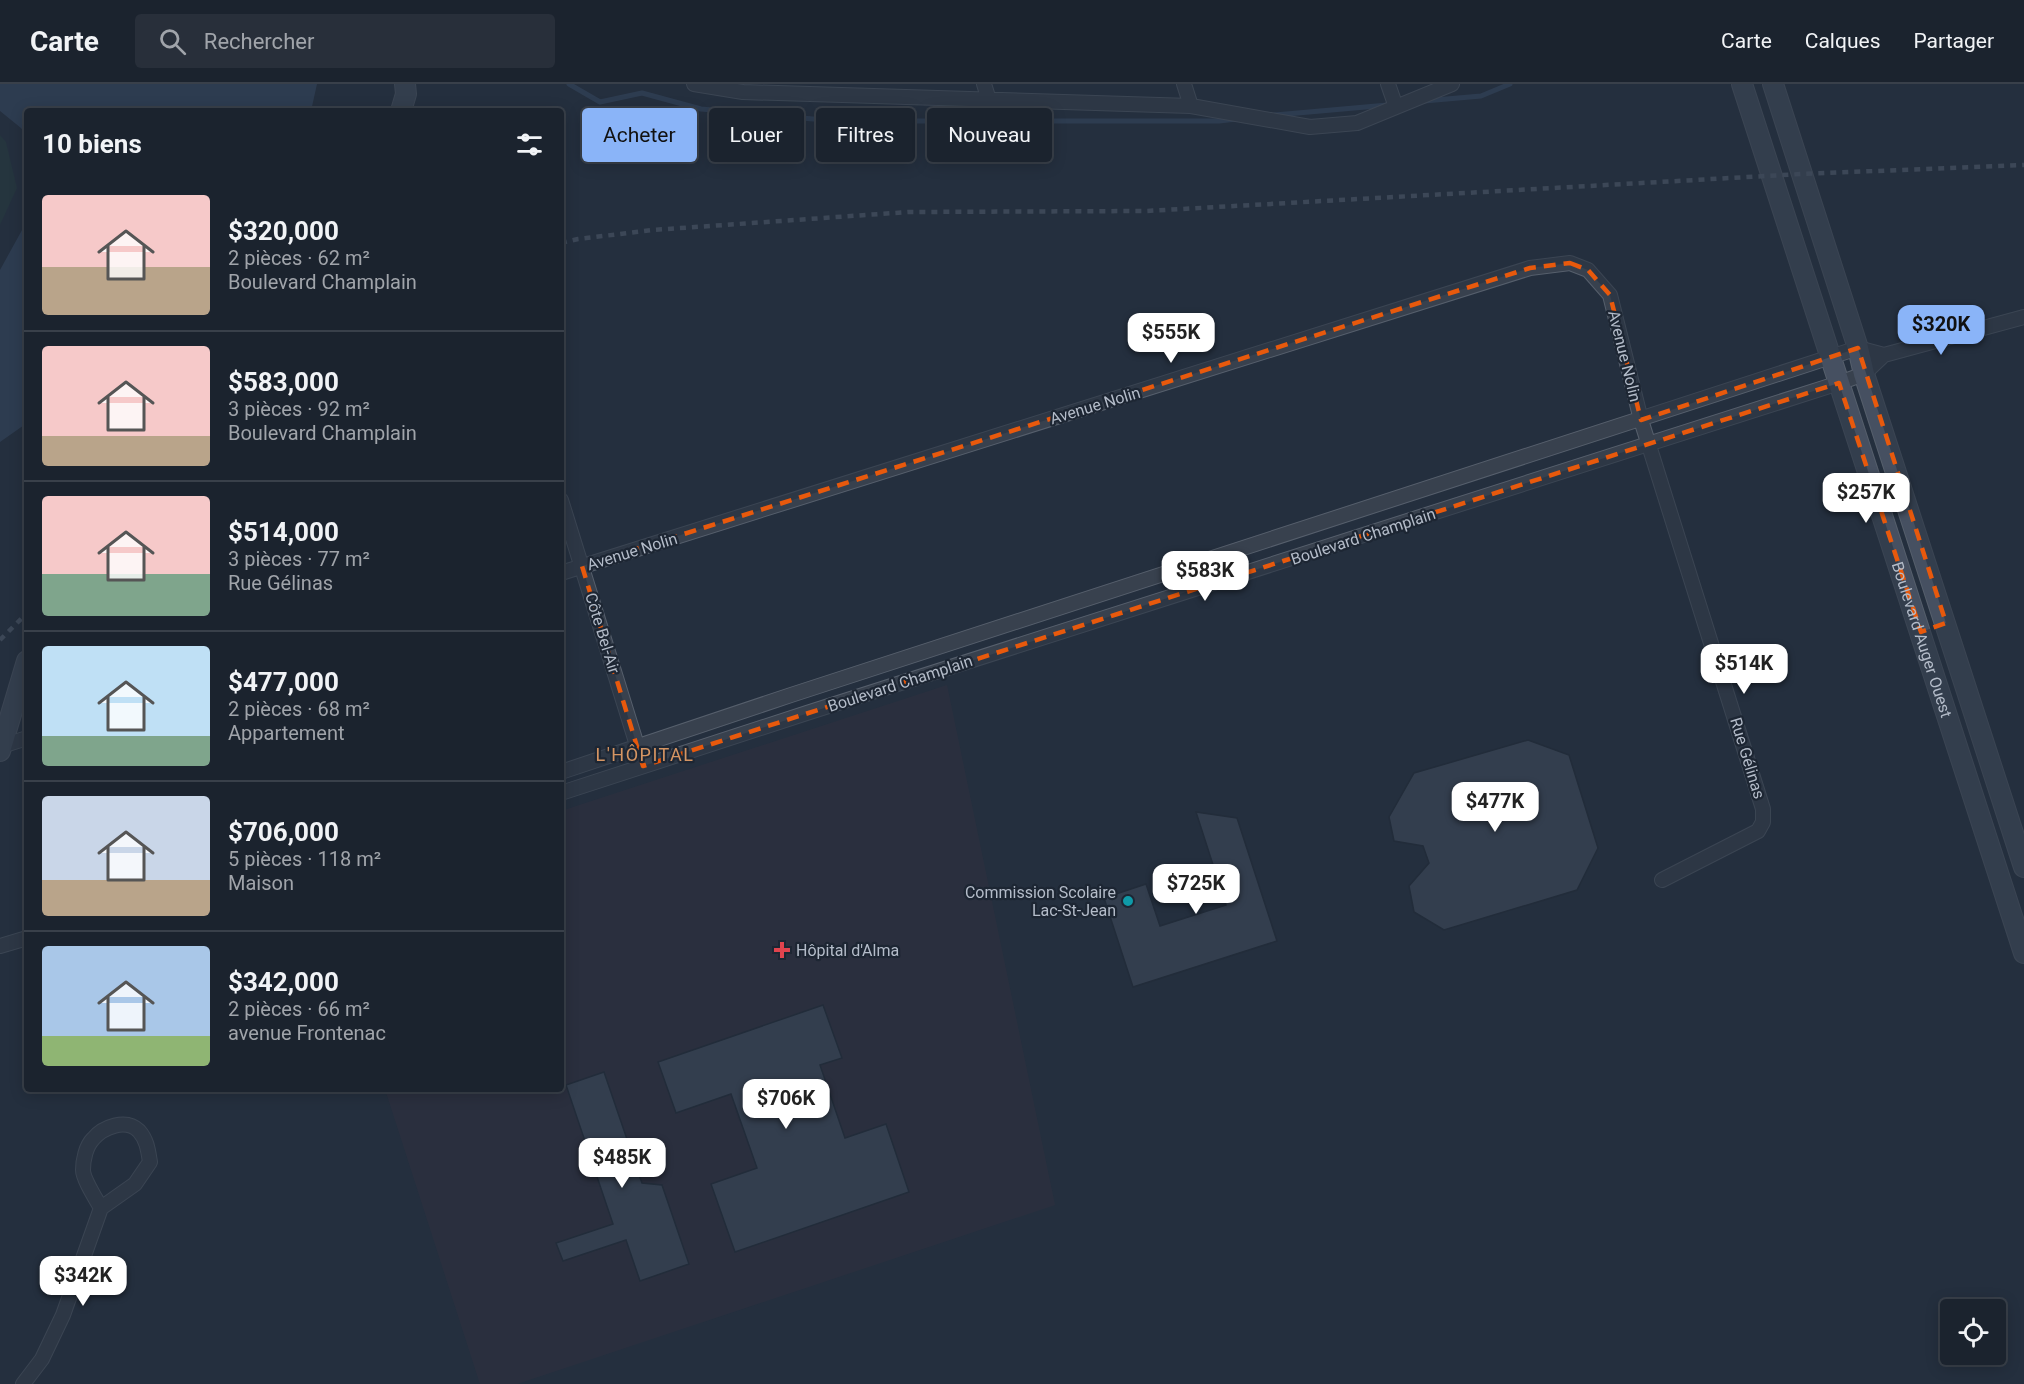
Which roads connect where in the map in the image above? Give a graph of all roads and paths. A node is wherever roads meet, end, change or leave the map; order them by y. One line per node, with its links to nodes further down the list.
1 (405, 84): 13 (main road)
2 (694, 84): 9 (street)
3 (984, 84): 10 (street)
4 (1184, 84): 11 (street)
5 (1388, 84): 12 (street)
6 (1452, 84): 12 (street)
7 (1742, 84): 17 (main road, Boulevard Auger Ouest)
8 (1773, 84): 15 (main road, Boulevard Auger Ouest)
9 (815, 89): 10 (street)
10 (989, 100): 11 (street)
11 (1191, 106): 12 (street)
12 (1396, 107)
13 (402, 108)
14 (2024, 317): 16 (street, Boulevard Champlain)
15 (1858, 348): 16 (street); 17 (street, Boulevard Champlain); 18 (main road, Boulevard Auger Ouest)
16 (1884, 355): 18 (street, Boulevard Champlain)
17 (1831, 358): 19 (main road, Boulevard Auger Ouest); 20 (street, Boulevard Champlain)
18 (1864, 374): 19 (street, Boulevard Champlain); 25 (main road, Boulevard Auger Ouest)
19 (1839, 383): 21 (street, Boulevard Champlain); 26 (main road, Boulevard Auger Ouest)
20 (1641, 420): 21 (street, Avenue Nolin); 23 (street, Avenue Nolin); 29 (street, Boulevard Champlain)
21 (1649, 445): 33 (street, Boulevard Champlain); 38 (street, Rue Gélinas)
22 (564, 509): 23 (street, Côte Bel-Air)
23 (582, 566): 24 (street, Avenue Nolin); 29 (street, Côte Bel-Air)
24 (564, 572)
25 (1946, 623): 26 (main road); 31 (main road, Boulevard Auger Ouest)
26 (1921, 633): 32 (main road, Boulevard Auger Ouest)
27 (24, 671): 30 (main road)
28 (24, 739): 30 (street)
29 (637, 747): 33 (street, Côte Bel-Air); 34 (street, Boulevard Champlain)
30 (1, 748)
31 (1987, 752): 32 (main road); 36 (main road, Boulevard Auger Ouest)
32 (1962, 758): 39 (main road, Boulevard Auger Ouest)
33 (643, 766): 35 (street, Boulevard Champlain)
34 (564, 771)
35 (564, 792)
36 (2024, 867)
37 (2024, 875): 39 (main road)
38 (1662, 880)
39 (2002, 884): 42 (main road, Boulevard Auger Ouest)
40 (24, 939): 41 (street)
41 (0, 946)
42 (2024, 953)
43 (101, 1208): 43 (street); 44 (street)
44 (23, 1384)

